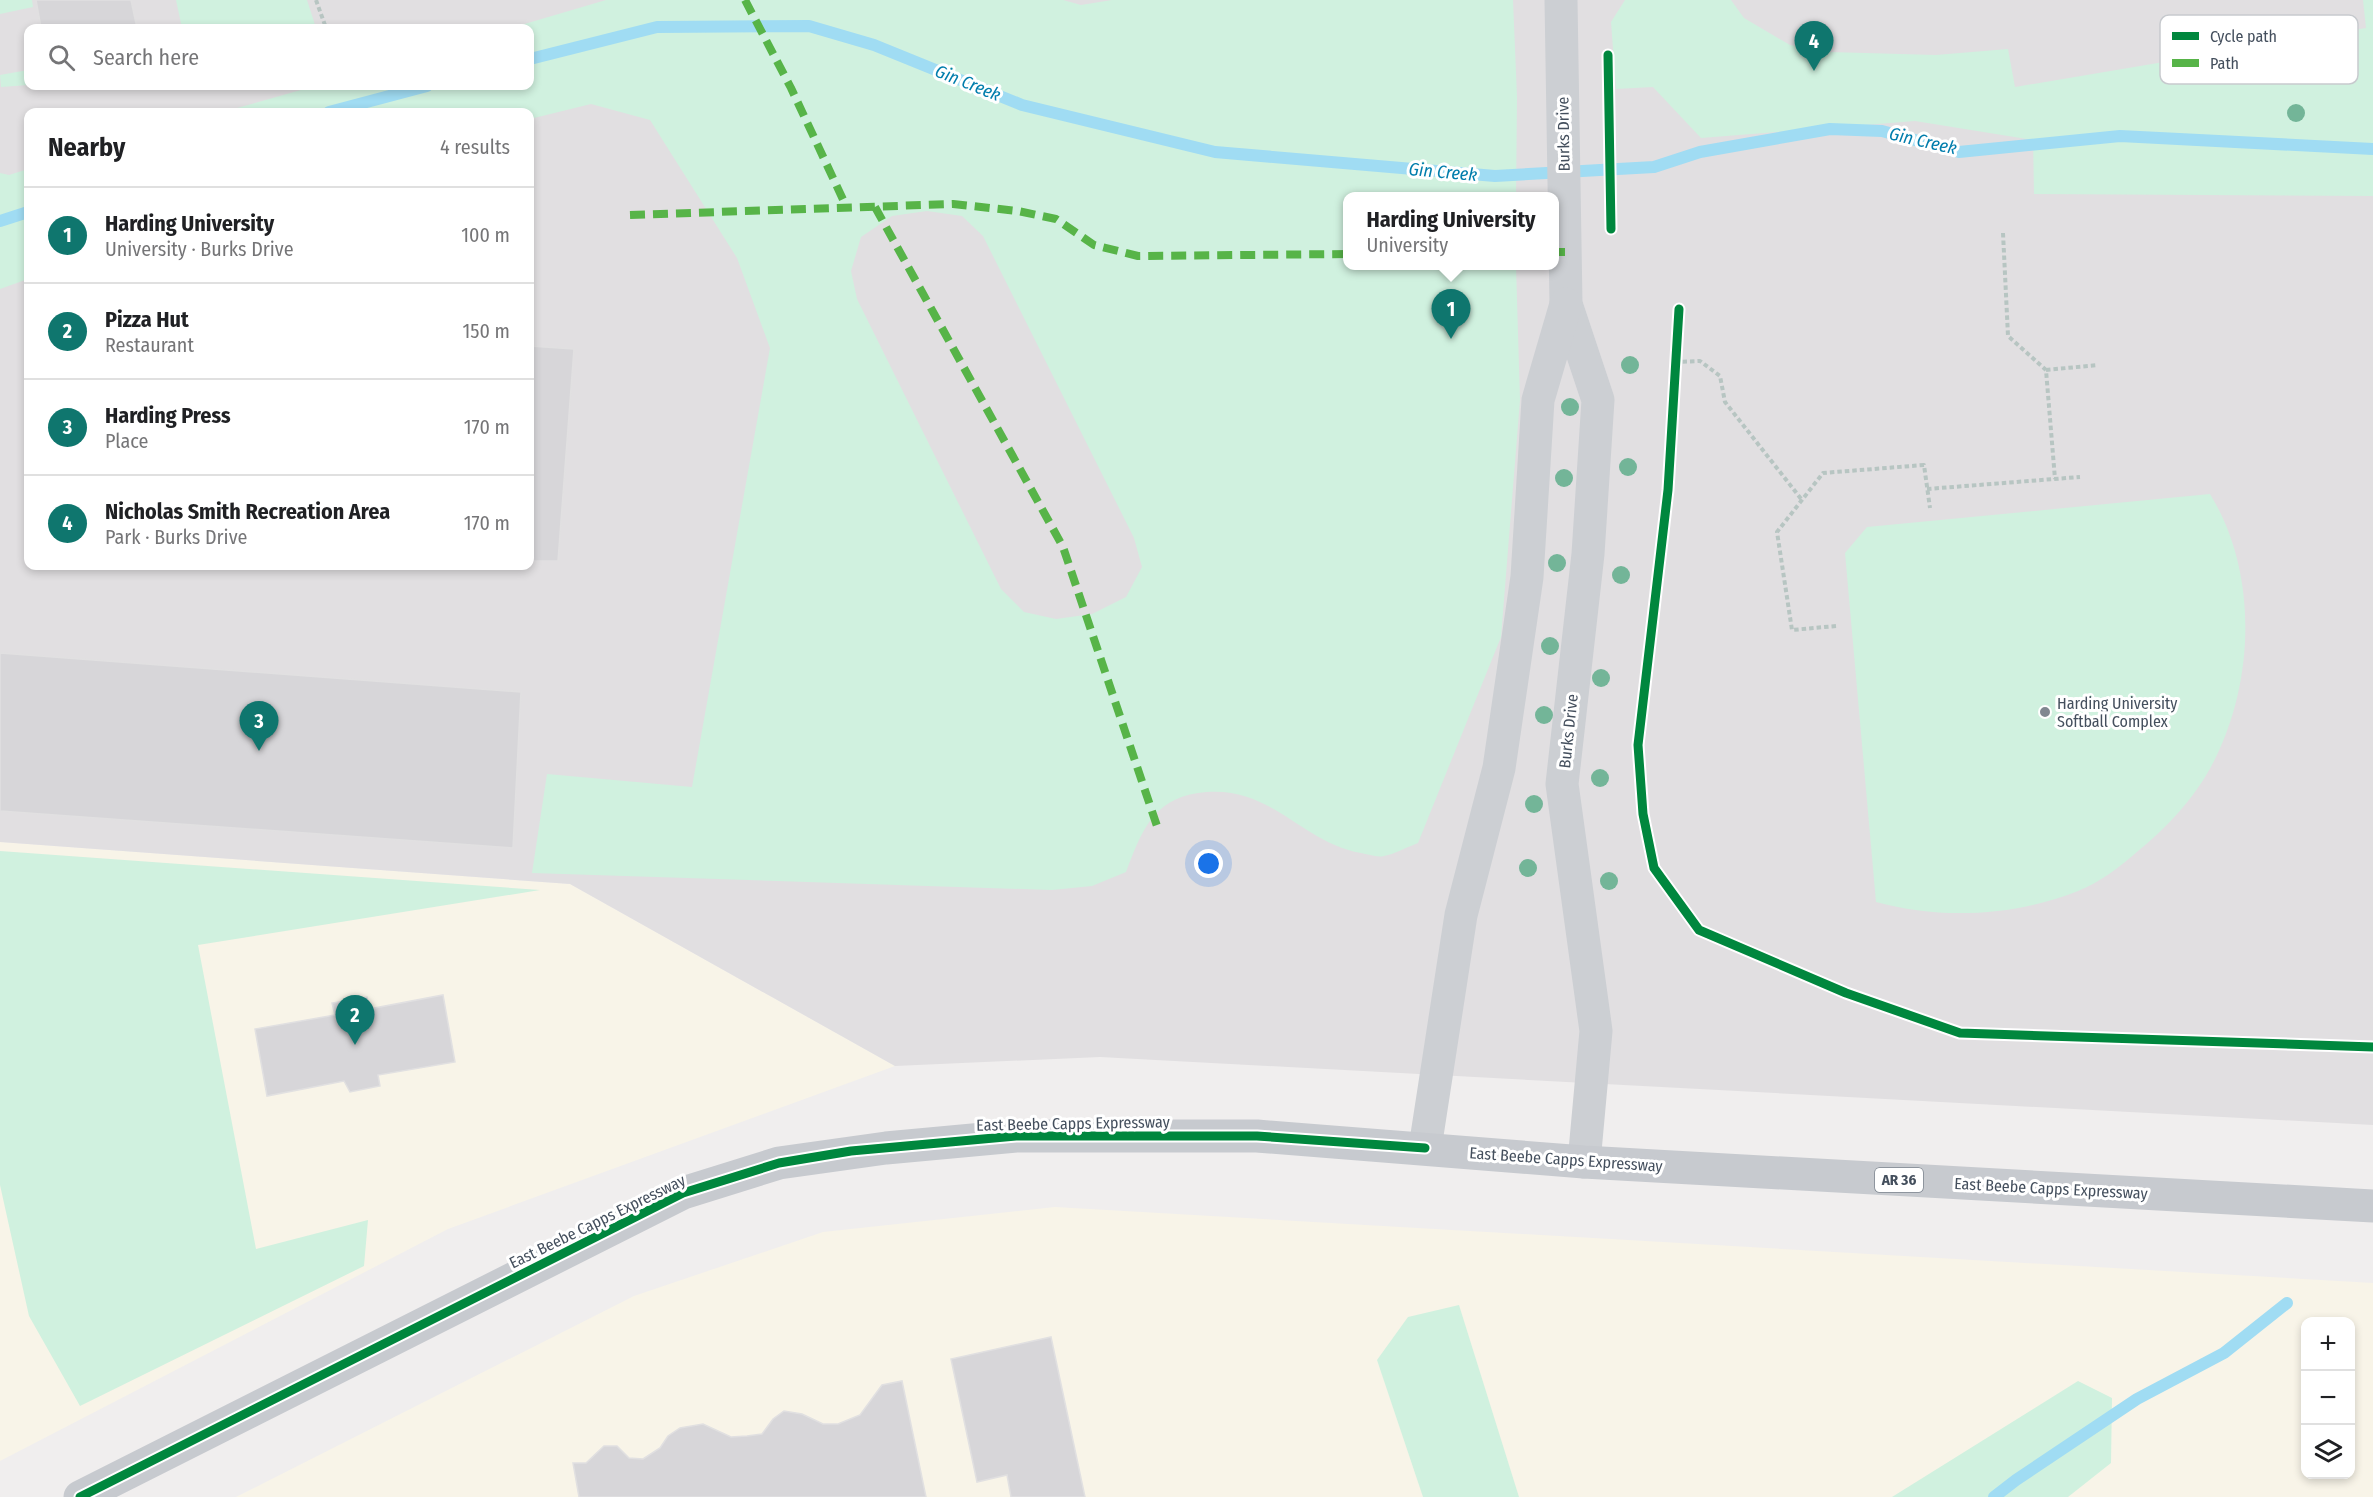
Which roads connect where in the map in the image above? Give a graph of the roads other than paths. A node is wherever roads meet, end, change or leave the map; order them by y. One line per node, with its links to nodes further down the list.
1 (1561, 0): 2 (street, Burks Drive)
2 (1566, 304): 3 (street, Burks Drive); 4 (street, Burks Drive)
3 (1425, 1148): 4 (main road, East Beebe Capps Expressway / AR 36); 6 (main road, East Beebe Capps Expressway / AR 36)
4 (1584, 1162): 5 (main road, East Beebe Capps Expressway / AR 36)
5 (2373, 1206)
6 (80, 1497)

